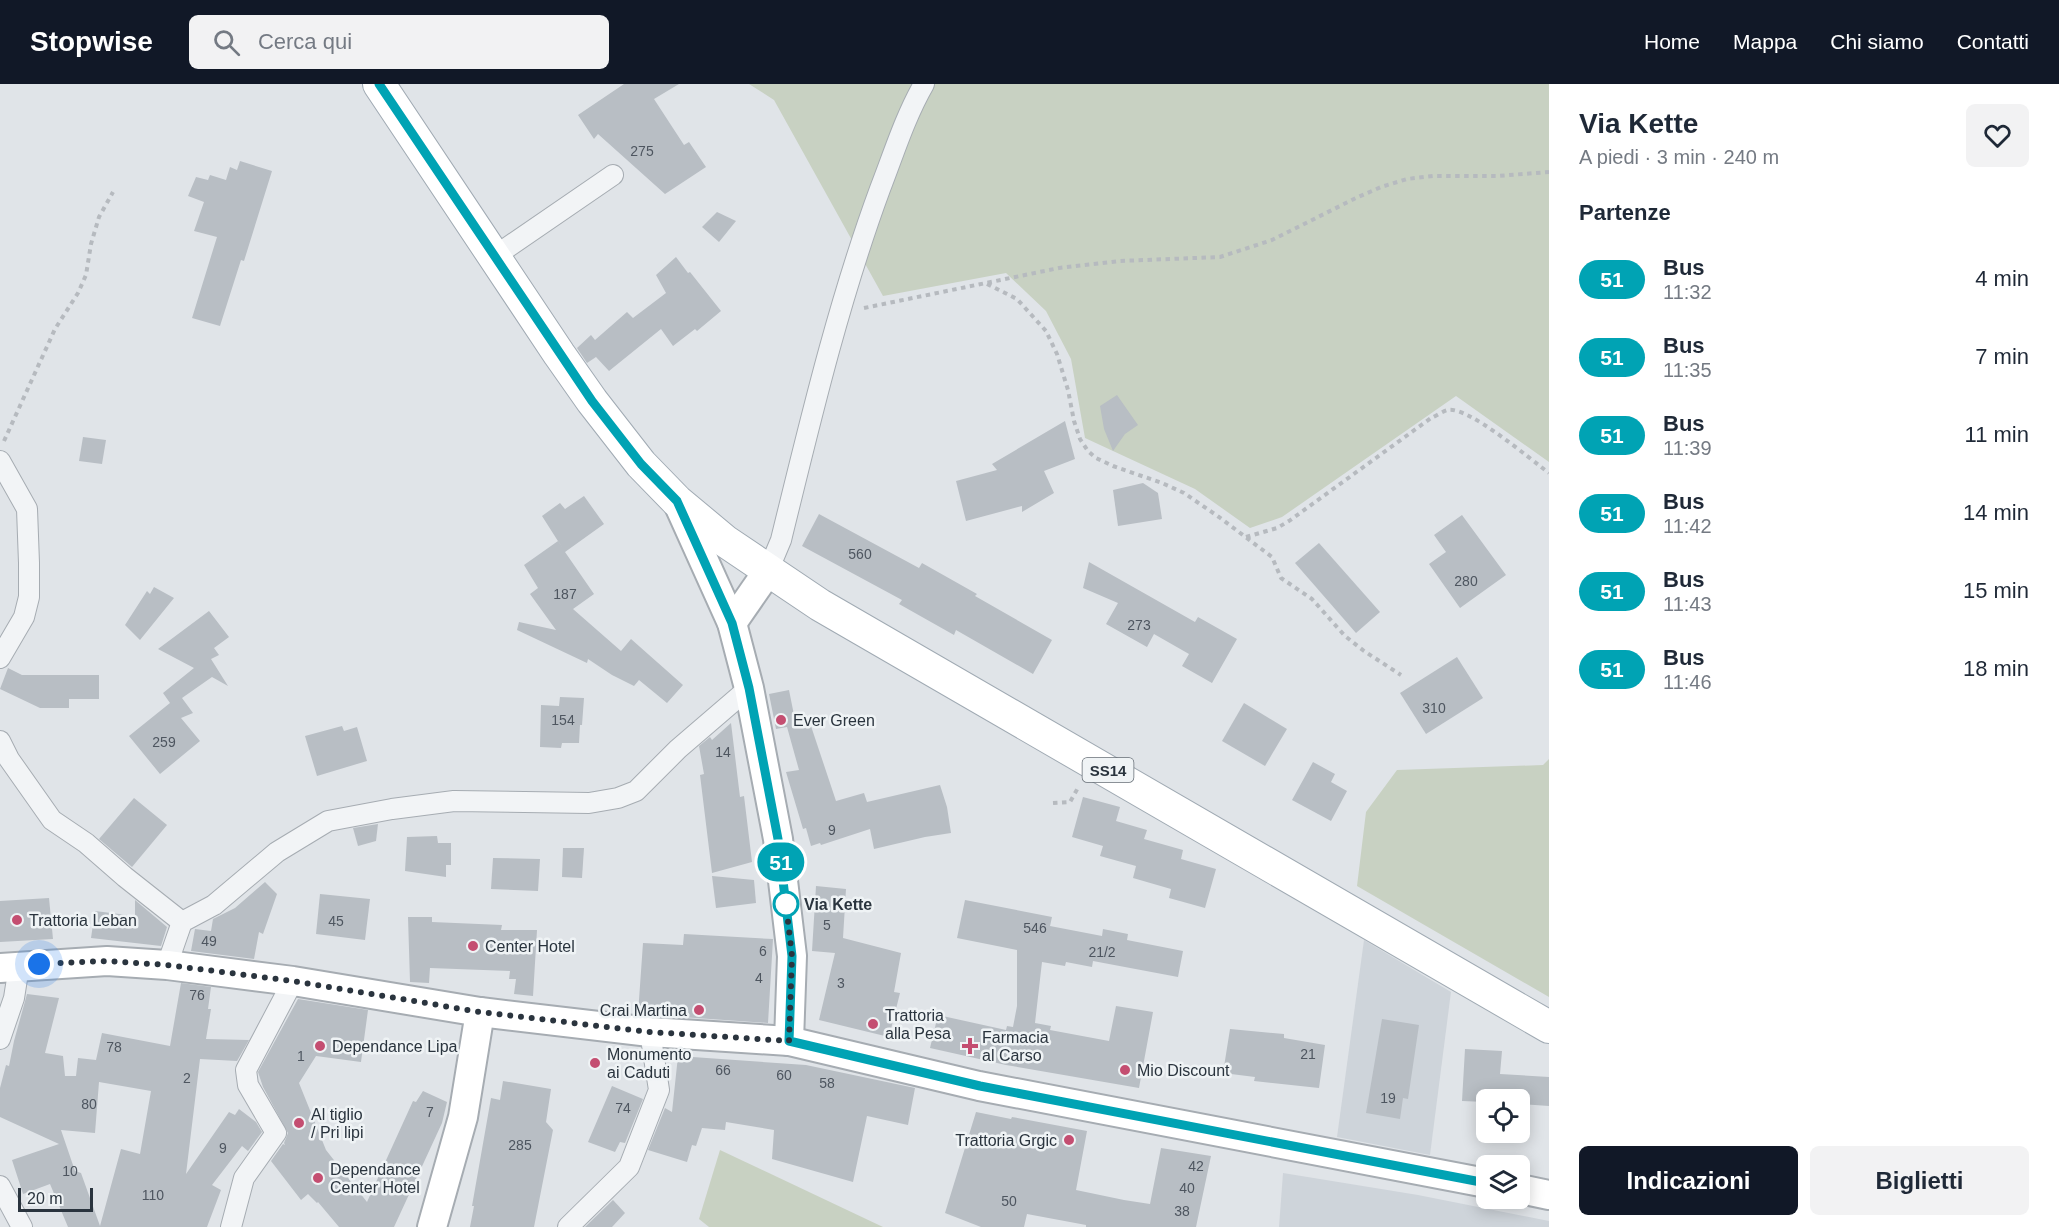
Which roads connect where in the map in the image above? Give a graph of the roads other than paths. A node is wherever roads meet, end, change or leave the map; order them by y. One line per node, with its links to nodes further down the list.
1 (379, 84): 4 (main road, SS14)
2 (924, 84): 7 (street)
3 (613, 176): 4 (street)
4 (495, 256): 6 (main road, SS14)
5 (0, 461): 9 (street)
6 (677, 501): 7 (main road, SS14); 8 (main road)
7 (768, 571): 8 (main road); 17 (main road, SS14)
8 (732, 623): 10 (main road)
9 (0, 658)
10 (749, 688): 12 (street); 20 (main road)
11 (0, 741): 12 (street)
12 (182, 922): 13 (street)
13 (167, 965): 14 (main road); 15 (main road)
14 (10, 967): 19 (street)
15 (293, 981): 16 (main road); 26 (street)
16 (480, 1012): 18 (main road); 27 (main road)
17 (1549, 1027)
18 (650, 1032): 20 (main road); 28 (street)
19 (0, 1039)
20 (789, 1041): 21 (main road)
21 (1476, 1181)
22 (0, 1186): 25 (street)
23 (1530, 1191): 24 (main road)
24 (1549, 1194)
25 (22, 1227)
26 (231, 1227)
27 (432, 1227)
28 (568, 1227)

